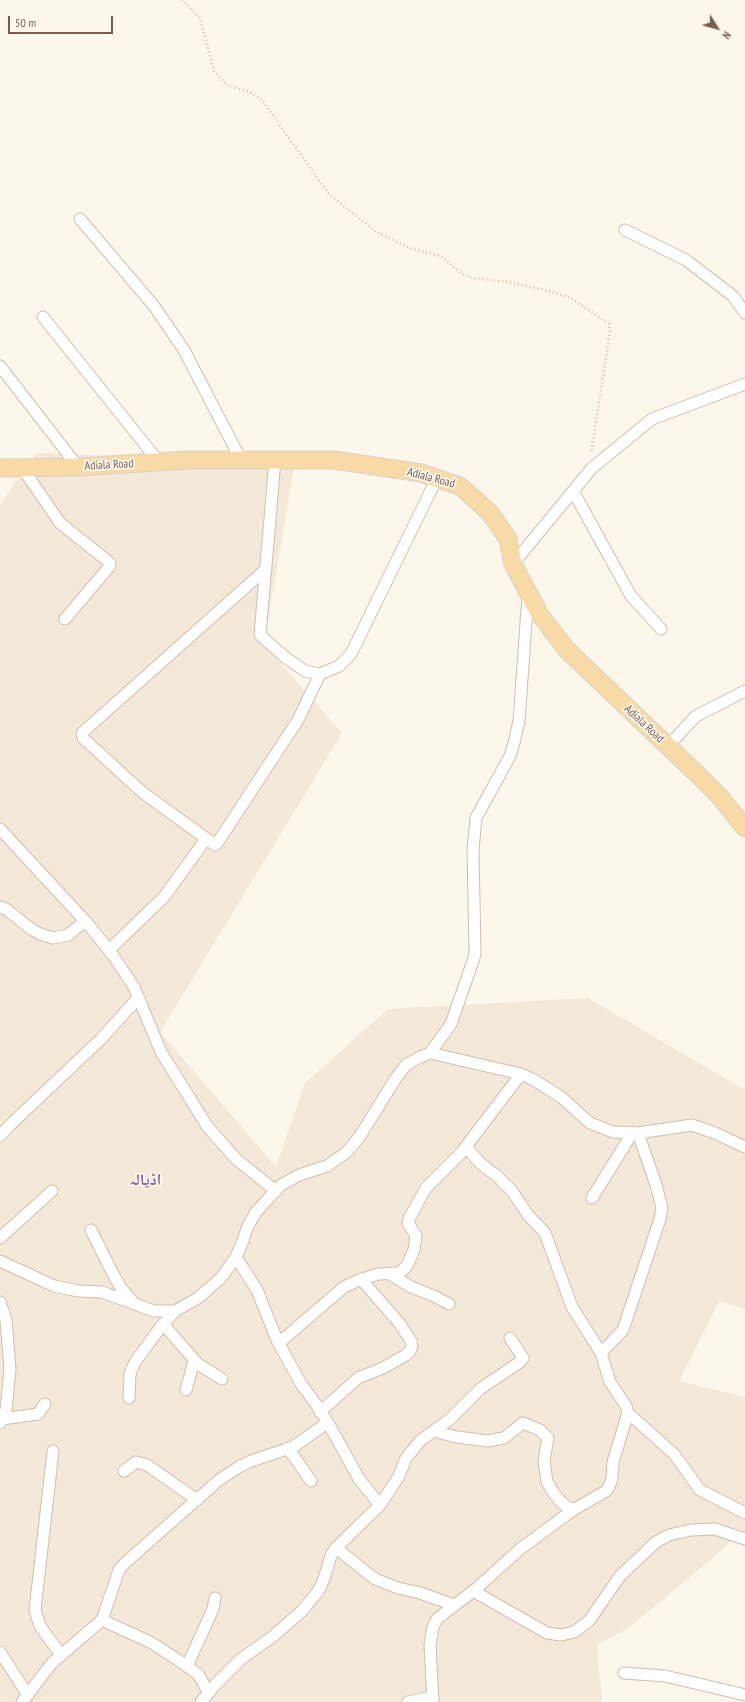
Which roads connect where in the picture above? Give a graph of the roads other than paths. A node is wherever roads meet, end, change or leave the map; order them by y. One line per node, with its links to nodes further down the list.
1 (80, 219): 7 (street)
2 (625, 230): 3 (street)
3 (745, 313)
4 (43, 317): 9 (street)
5 (0, 366): 10 (street)
6 (745, 384): 14 (street)
7 (241, 460): 8 (main road, Adiala Road); 9 (main road, Adiala Road)
8 (276, 460): 13 (main road, Adiala Road); 16 (street)
9 (159, 462): 10 (main road, Adiala Road)
10 (78, 467): 12 (main road, Adiala Road)
11 (0, 468): 12 (main road, Adiala Road)
12 (23, 469): 18 (street)
13 (437, 478): 15 (main road, Adiala Road); 20 (street)
14 (573, 491): 15 (street); 19 (street)
15 (513, 564): 17 (main road, Adiala Road)
16 (266, 569): 20 (street); 25 (street)
17 (528, 592): 22 (main road, Adiala Road); 30 (street)
18 (65, 619)
19 (661, 629)
20 (320, 674): 25 (street)
21 (745, 691): 22 (street)
22 (668, 746): 23 (main road, Adiala Road)
23 (745, 828)
24 (0, 829): 27 (street)
25 (206, 839): 28 (street)
26 (0, 907): 27 (street)
27 (85, 921): 28 (street)
28 (109, 950): 29 (street)
29 (138, 998): 33 (street); 37 (street)
30 (430, 1053): 31 (street); 37 (street)
31 (520, 1074): 32 (street); 34 (street)
32 (636, 1132): 35 (street); 38 (street); 52 (street)
33 (0, 1136)
34 (466, 1147): 43 (street); 52 (street)
35 (745, 1147)
36 (52, 1191): 40 (street)
37 (276, 1191): 41 (street)
38 (592, 1198)
39 (91, 1230): 47 (street)
40 (0, 1238)
41 (236, 1257): 48 (street); 51 (street)
42 (0, 1261): 47 (street)
43 (388, 1273): 44 (street); 46 (street)
44 (362, 1279): 51 (street); 58 (street)
45 (0, 1302): 60 (street)
46 (449, 1304)
47 (136, 1305): 48 (street)
48 (175, 1311): 49 (street)
49 (163, 1324): 53 (street); 56 (street)
50 (510, 1338): 62 (street)
51 (279, 1343): 58 (street)
52 (601, 1353): 59 (street)
53 (194, 1361): 54 (street); 55 (street)
54 (222, 1379)
55 (186, 1390)
56 (129, 1398)
57 (46, 1404): 60 (street)
58 (320, 1412): 61 (street)
59 (628, 1413): 69 (street); 70 (street)
60 (1, 1421)
61 (328, 1423): 63 (street); 68 (street)
62 (436, 1430): 68 (street); 69 (street)
63 (288, 1448): 66 (street); 67 (street)
64 (53, 1451): 77 (street)
65 (124, 1471): 67 (street)
66 (311, 1481)
67 (197, 1500): 76 (street)
68 (380, 1505): 72 (street)
69 (573, 1510): 73 (street)
70 (745, 1513)
71 (745, 1539): 73 (street)
72 (336, 1548): 75 (street); 81 (street)
73 (473, 1591): 75 (street)
74 (215, 1598): 79 (street)
75 (454, 1605): 84 (street)
76 (102, 1620): 77 (street); 79 (street)
77 (60, 1655): 83 (street)
78 (2, 1657): 83 (street)
79 (187, 1666): 81 (street)
80 (624, 1674): 82 (street)
81 (209, 1693): 85 (street)
82 (745, 1695)
83 (25, 1699)
84 (433, 1699): 86 (street)
85 (201, 1702)
86 (408, 1702)

